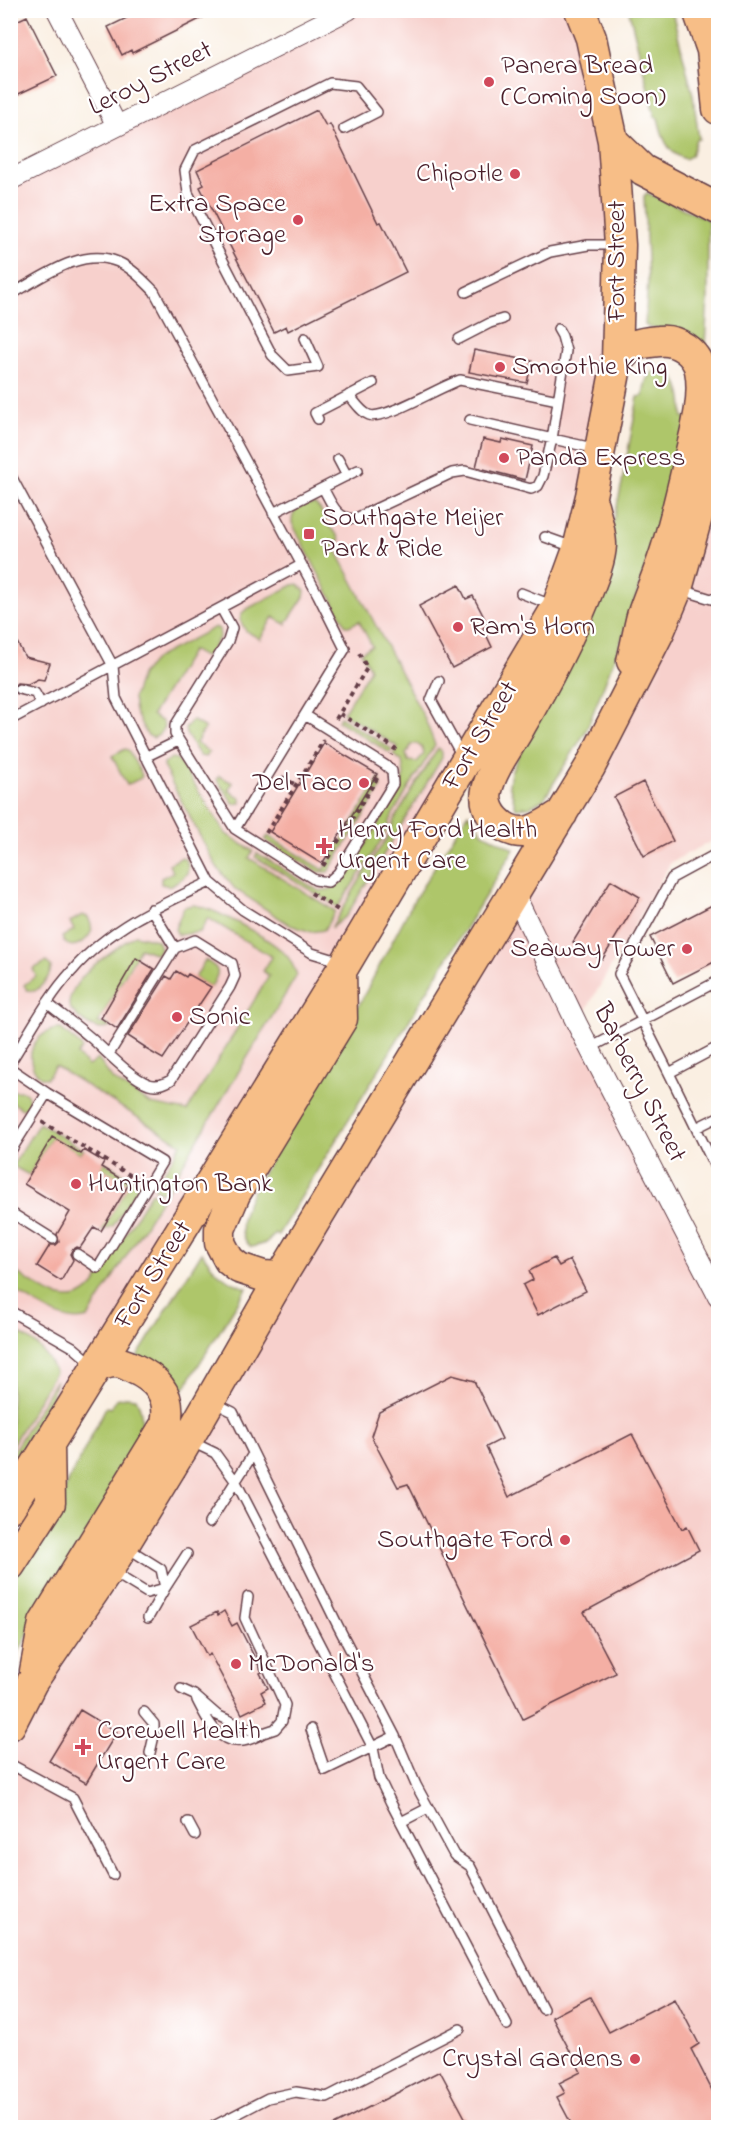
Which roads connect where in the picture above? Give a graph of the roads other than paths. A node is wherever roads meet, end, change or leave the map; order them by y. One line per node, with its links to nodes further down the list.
1 (57, 10): 7 (street)
2 (348, 10): 7 (street, Leroy Street)
3 (580, 10): 9 (main road, Fort Street)
4 (698, 10): 5 (main road)
5 (715, 50): 6 (main road)
6 (718, 109)
7 (117, 126): 10 (street, Leroy Street)
8 (344, 129): 17 (lane)
9 (613, 141): 11 (main road); 12 (main road, Fort Street)
10 (10, 180)
11 (718, 209)
12 (620, 245): 13 (lane); 19 (main road, Fort Street)
13 (466, 292)
14 (10, 295): 34 (lane)
15 (503, 319): 18 (lane)
16 (558, 329): 22 (lane)
17 (305, 338)
18 (459, 339)
19 (617, 362): 27 (main road, Fort Street); 46 (main road)
20 (374, 383): 21 (lane)
21 (349, 395): 22 (lane); 23 (lane)
22 (558, 400): 26 (lane)
23 (318, 419)
24 (470, 420): 26 (lane)
25 (718, 422): 38 (main road)
26 (552, 439): 27 (lane); 32 (lane)
27 (601, 450): 33 (main road, Fort Street)
28 (338, 459): 31 (lane)
29 (358, 470): 31 (lane)
30 (10, 474): 43 (lane)
31 (347, 476): 32 (lane)
32 (323, 488): 34 (lane)
33 (591, 496): 36 (main road, Fort Street); 53 (main road)
34 (273, 513): 37 (lane)
35 (545, 537): 36 (lane)
36 (578, 549): 41 (main road, Fort Street)
37 (301, 565): 42 (lane); 48 (lane)
38 (677, 589): 40 (lane); 46 (main road)
39 (521, 593): 41 (lane)
40 (718, 601)
41 (557, 607): 52 (main road, Fort Street)
42 (221, 608): 43 (lane); 50 (lane)
43 (113, 666): 47 (lane); 51 (lane)
44 (439, 681): 52 (lane)
45 (19, 689): 47 (lane)
46 (624, 701): 53 (main road)
47 (41, 704): 49 (lane)
48 (305, 715): 54 (lane); 54 (lane)
49 (10, 720)
50 (178, 741): 51 (lane); 54 (lane)
51 (145, 757): 56 (lane)
52 (466, 762): 60 (main road, Fort Street)
53 (562, 814): 57 (main road)
54 (235, 829)
55 (718, 853): 63 (lane)
56 (210, 882): 58 (lane); 60 (lane)
57 (514, 893): 65 (street, Barberry Street); 78 (main road)
58 (151, 909): 59 (lane); 62 (lane)
59 (175, 948): 66 (lane); 66 (lane)
60 (343, 967): 78 (main road); 81 (main road, Fort Street)
61 (718, 981): 63 (lane)
62 (47, 1003): 66 (lane); 67 (lane)
63 (643, 1020): 65 (lane); 69 (lane)
64 (718, 1047): 69 (lane)
65 (590, 1048): 79 (street, Barberry Street)
66 (109, 1054)
67 (10, 1063)
68 (10, 1068): 70 (lane)
69 (669, 1073): 72 (lane)
70 (47, 1093): 73 (lane); 77 (lane)
71 (718, 1117): 72 (lane)
72 (696, 1128): 74 (lane)
73 (10, 1152)
74 (718, 1173)
75 (10, 1212): 76 (lane)
76 (53, 1239)
77 (77, 1254)
78 (281, 1277): 82 (main road)
79 (718, 1296)
80 (10, 1311): 81 (lane)
81 (96, 1367): 84 (main road, Fort Street); 95 (main road)
82 (210, 1400): 83 (main road); 85 (lane)
83 (187, 1440): 86 (lane); 90 (main road)
84 (49, 1444): 87 (main road, Fort Street); 91 (main road)
85 (253, 1454): 86 (lane); 102 (lane)
86 (236, 1482): 88 (lane); 103 (lane)
87 (10, 1507)
88 (209, 1523)
89 (187, 1554): 92 (lane)
90 (116, 1557): 92 (lane); 92 (lane); 95 (main road)
91 (10, 1565)
92 (165, 1588): 94 (lane)
93 (248, 1597): 101 (lane)
94 (148, 1618)
95 (32, 1682): 99 (main road)
96 (181, 1689): 97 (lane)
97 (194, 1695): 101 (lane); 101 (lane)
98 (144, 1712): 104 (lane)
99 (10, 1725)
100 (311, 1730): 103 (lane)
101 (263, 1733)
102 (395, 1736): 103 (lane); 106 (lane)
103 (373, 1748): 108 (lane)
104 (150, 1753)
105 (10, 1764): 110 (lane)
106 (428, 1808): 108 (lane); 111 (lane)
107 (188, 1822): 109 (lane)
108 (401, 1822): 112 (lane)
109 (195, 1835)
110 (113, 1875)
111 (543, 2009)
112 (507, 2025)
113 (460, 2029): 114 (lane)
114 (210, 2127)

